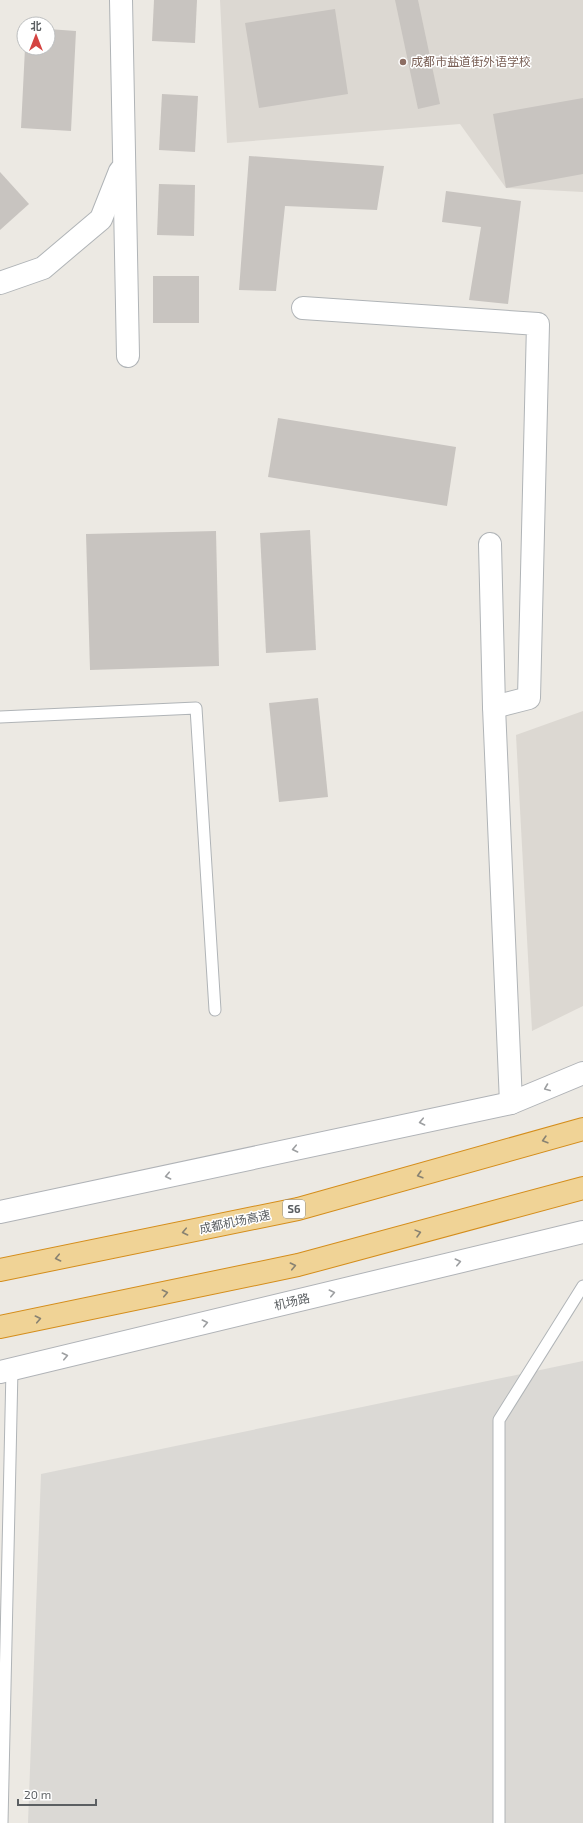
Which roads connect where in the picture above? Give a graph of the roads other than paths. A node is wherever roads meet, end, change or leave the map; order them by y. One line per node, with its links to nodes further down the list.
1 (121, 0): 2 (street)
2 (124, 162): 3 (street); 5 (street)
3 (0, 283)
4 (303, 308): 7 (street)
5 (128, 356)
6 (490, 544): 7 (street)
7 (494, 707): 11 (street)
8 (0, 717): 9 (lane)
9 (215, 1010)
10 (583, 1073): 11 (street, one-way to 11)
11 (511, 1102): 14 (street, one-way to 14)
12 (583, 1129): 16 (highway, 成都机场高速 / S6, one-way to 16)
13 (583, 1188): 18 (highway, one-way to 13)
14 (0, 1212)
15 (583, 1232): 19 (street, 机场路, one-way to 15)
16 (0, 1270)
17 (583, 1286): 21 (lane)
18 (0, 1327)
19 (6, 1370): 20 (lane)
20 (2, 1823)
21 (499, 1823)

